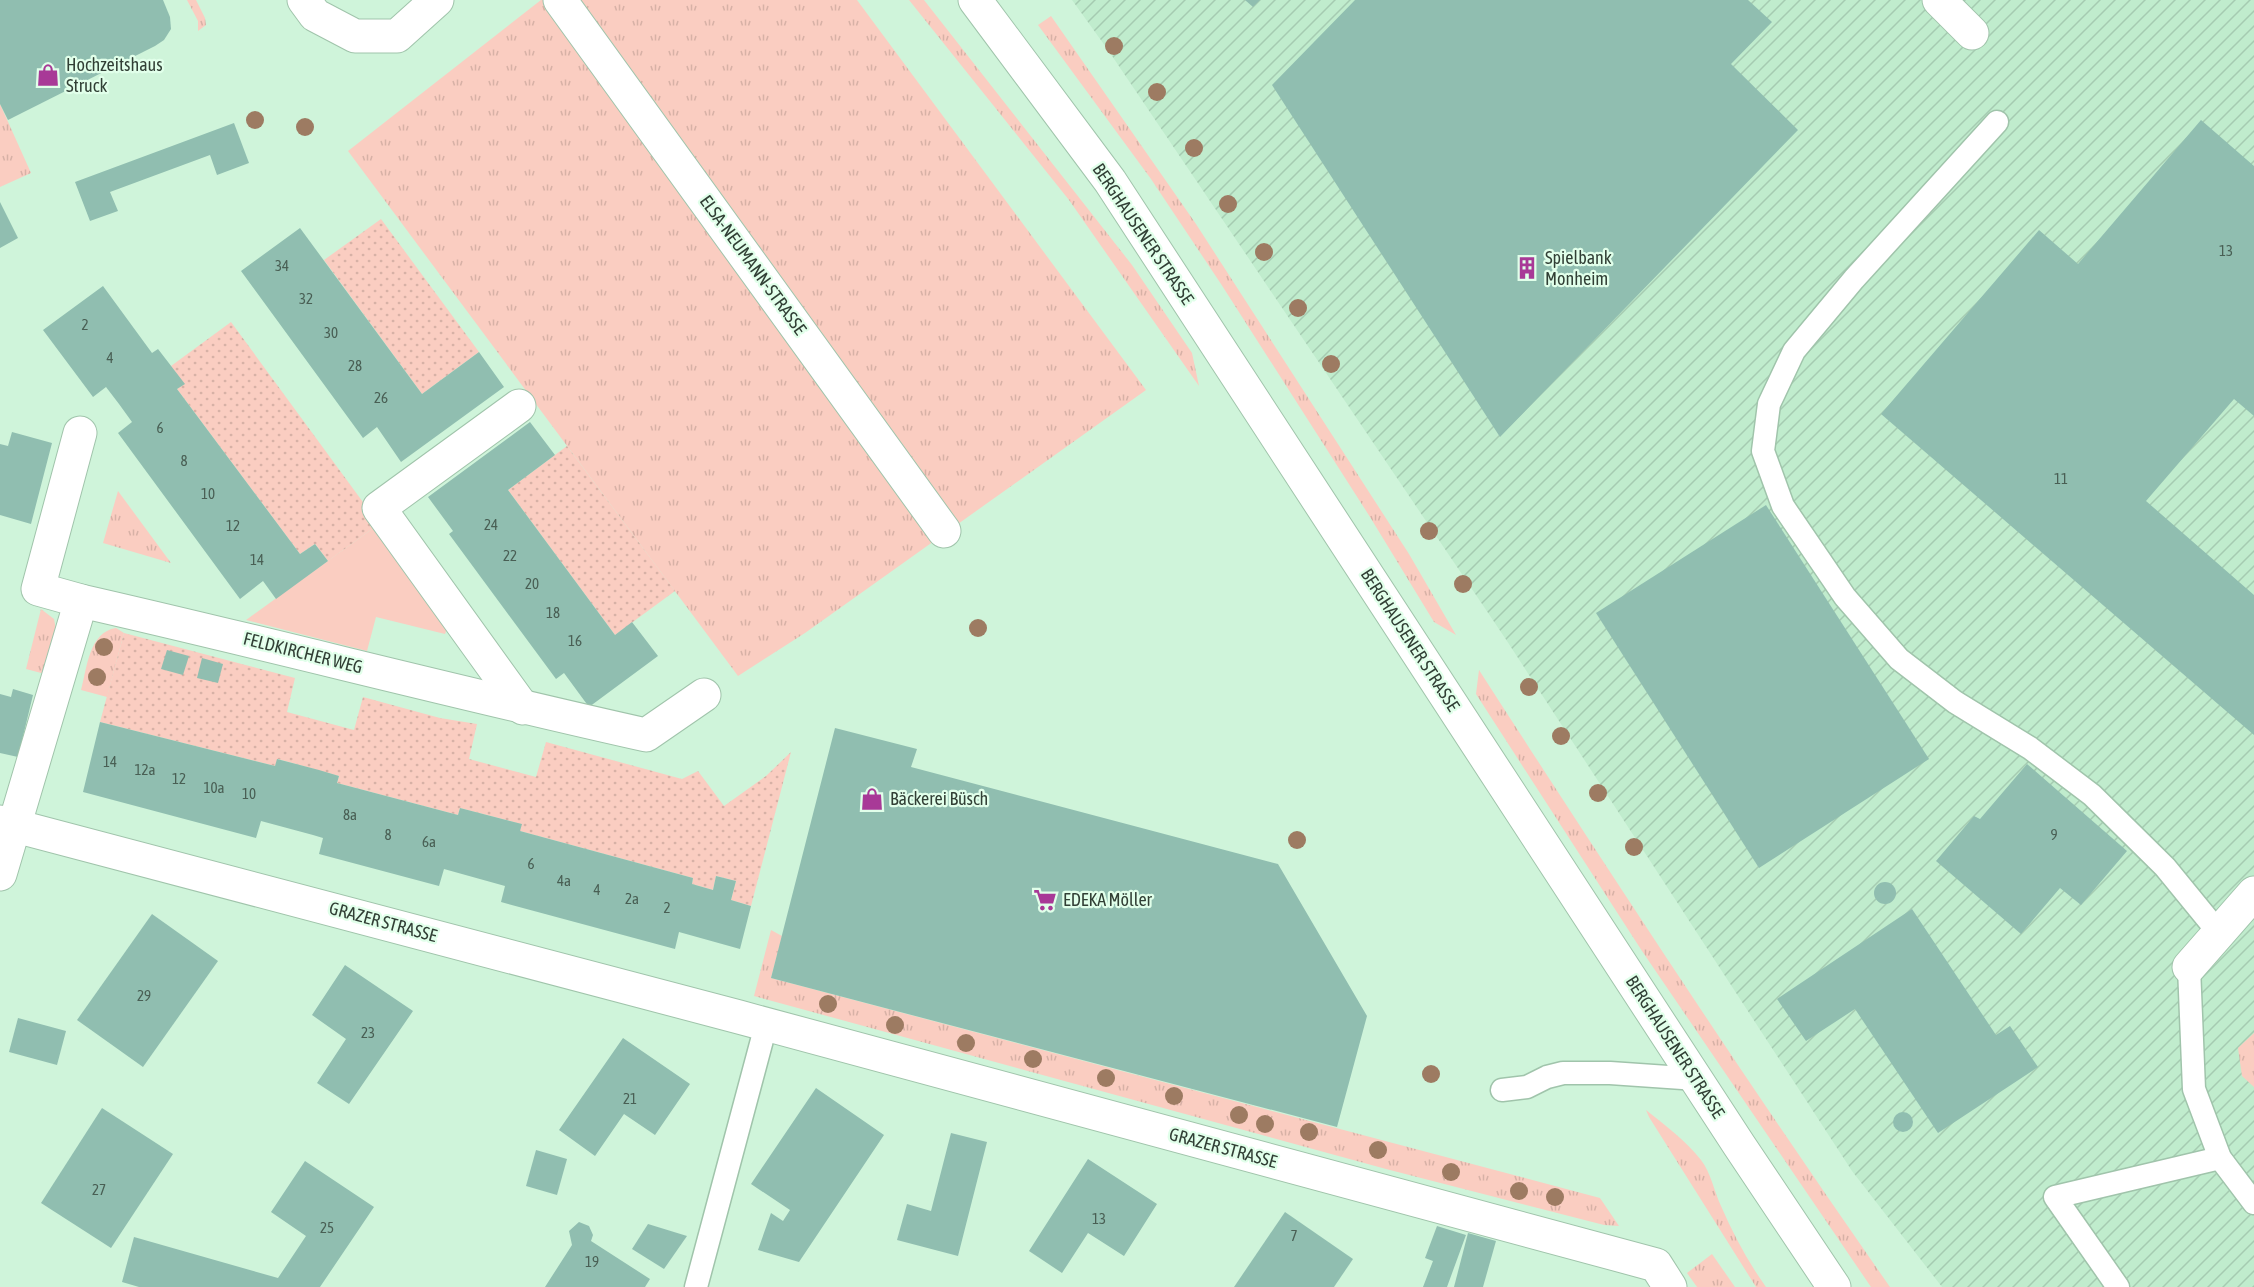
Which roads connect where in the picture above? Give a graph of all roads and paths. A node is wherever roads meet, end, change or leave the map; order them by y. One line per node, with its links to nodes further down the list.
1 (304, 0): 2 (street)
2 (437, 0)
3 (560, 0): 10 (street, ELSA-NEUMANN-STRASSE)
4 (975, 0): 20 (street, BERGHAUSENER STRASSE)
5 (1940, 0): 6 (street)
6 (1972, 33)
7 (1997, 122): 17 (lane)
8 (519, 406): 13 (street)
9 (80, 433): 11 (street, FELDKIRCHER WEG)
10 (944, 531)
11 (81, 601): 13 (street, FELDKIRCHER WEG); 14 (street)
12 (704, 695): 13 (street, FELDKIRCHER WEG)
13 (523, 708)
14 (7, 824): 15 (street); 19 (street, GRAZER STRASSE)
15 (0, 874)
16 (2254, 893): 17 (street)
17 (2219, 933): 18 (street)
18 (2189, 967): 22 (lane)
19 (766, 1025): 24 (lane); 25 (street, GRAZER STRASSE)
20 (1697, 1079): 21 (lane); 26 (street, BERGHAUSENER STRASSE)
21 (1502, 1090)
22 (2220, 1158): 23 (lane); 27 (lane)
23 (2254, 1203)
24 (696, 1287)
25 (1670, 1287)
26 (1834, 1287)
27 (2118, 1287)

